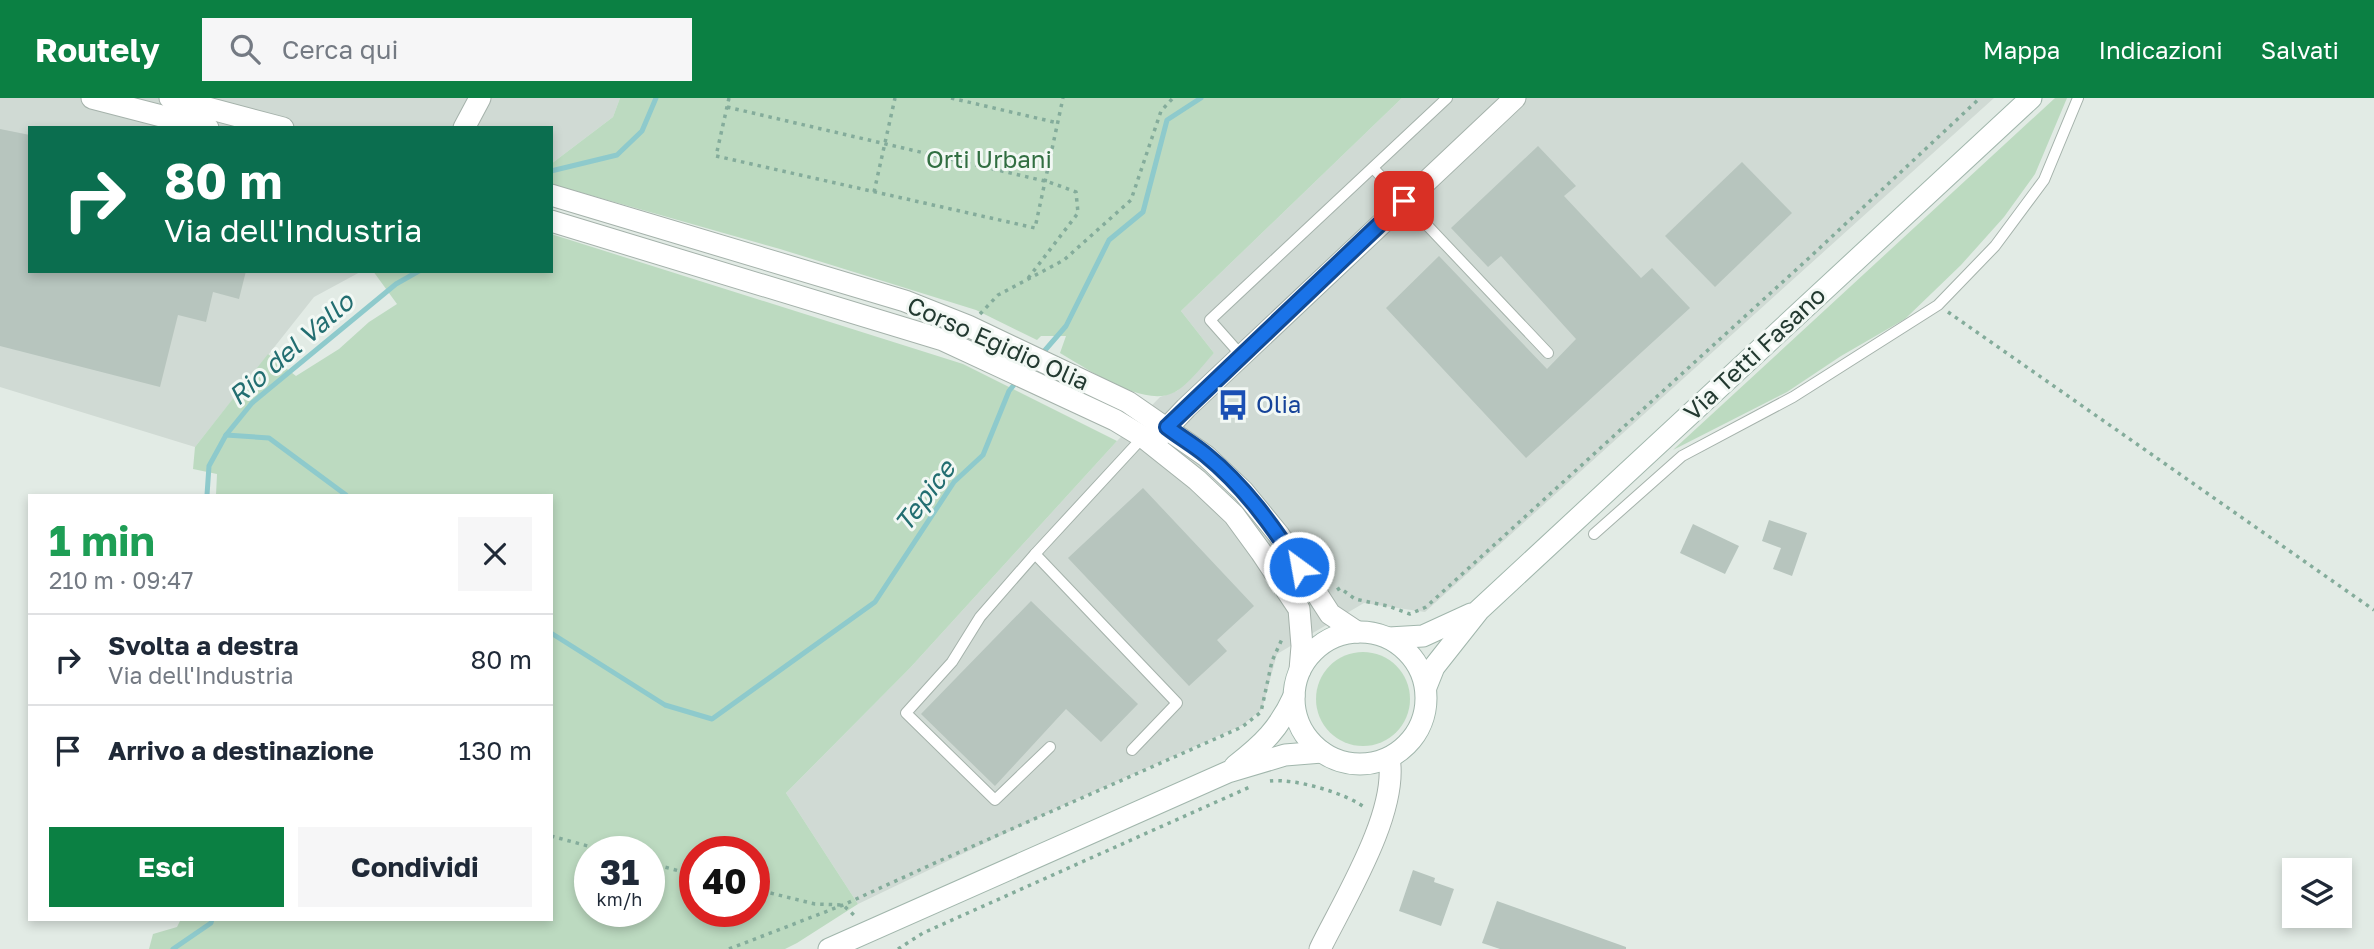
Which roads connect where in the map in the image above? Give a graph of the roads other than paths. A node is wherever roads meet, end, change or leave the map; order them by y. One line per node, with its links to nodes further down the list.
1 (92, 98): 8 (street)
2 (170, 98): 8 (street)
3 (1447, 98): 12 (lane)
4 (1515, 98): 14 (street)
5 (2031, 98): 20 (street, Via Tetti Fasano)
6 (2078, 98): 21 (lane)
7 (480, 100): 10 (street); 11 (street)
8 (212, 122): 9 (street)
9 (259, 126)
10 (465, 126)
11 (481, 126)
12 (1373, 168): 14 (lane); 17 (lane)
13 (553, 196): 18 (street, Corso Egidio Olia)
14 (1404, 201): 16 (lane); 17 (street)
15 (553, 222): 19 (street, Corso Egidio Olia)
16 (1548, 353)
17 (1241, 355): 18 (street)
18 (1167, 427): 19 (street); 25 (street, Corso Egidio Olia)
19 (1148, 440): 23 (lane); 27 (street, Corso Egidio Olia)
20 (1648, 453): 21 (lane); 24 (street, Via Tetti Fasano)
21 (1664, 471): 22 (lane)
22 (1594, 534)
23 (1035, 554): 30 (lane); 31 (lane)
24 (1479, 610): 26 (street, Via Tetti Fasano); 28 (street, Via Tetti Fasano)
25 (1357, 632): 26 (street); 27 (street)
26 (1389, 638): 28 (street)
27 (1300, 670): 29 (street)
28 (1426, 687): 33 (street)
29 (1294, 696): 32 (street); 34 (street)
30 (1050, 747)
31 (1132, 750)
32 (1322, 752): 33 (street); 34 (street)
33 (1389, 758): 36 (street)
34 (1228, 772): 35 (street)
35 (829, 949)
36 (1320, 949)

